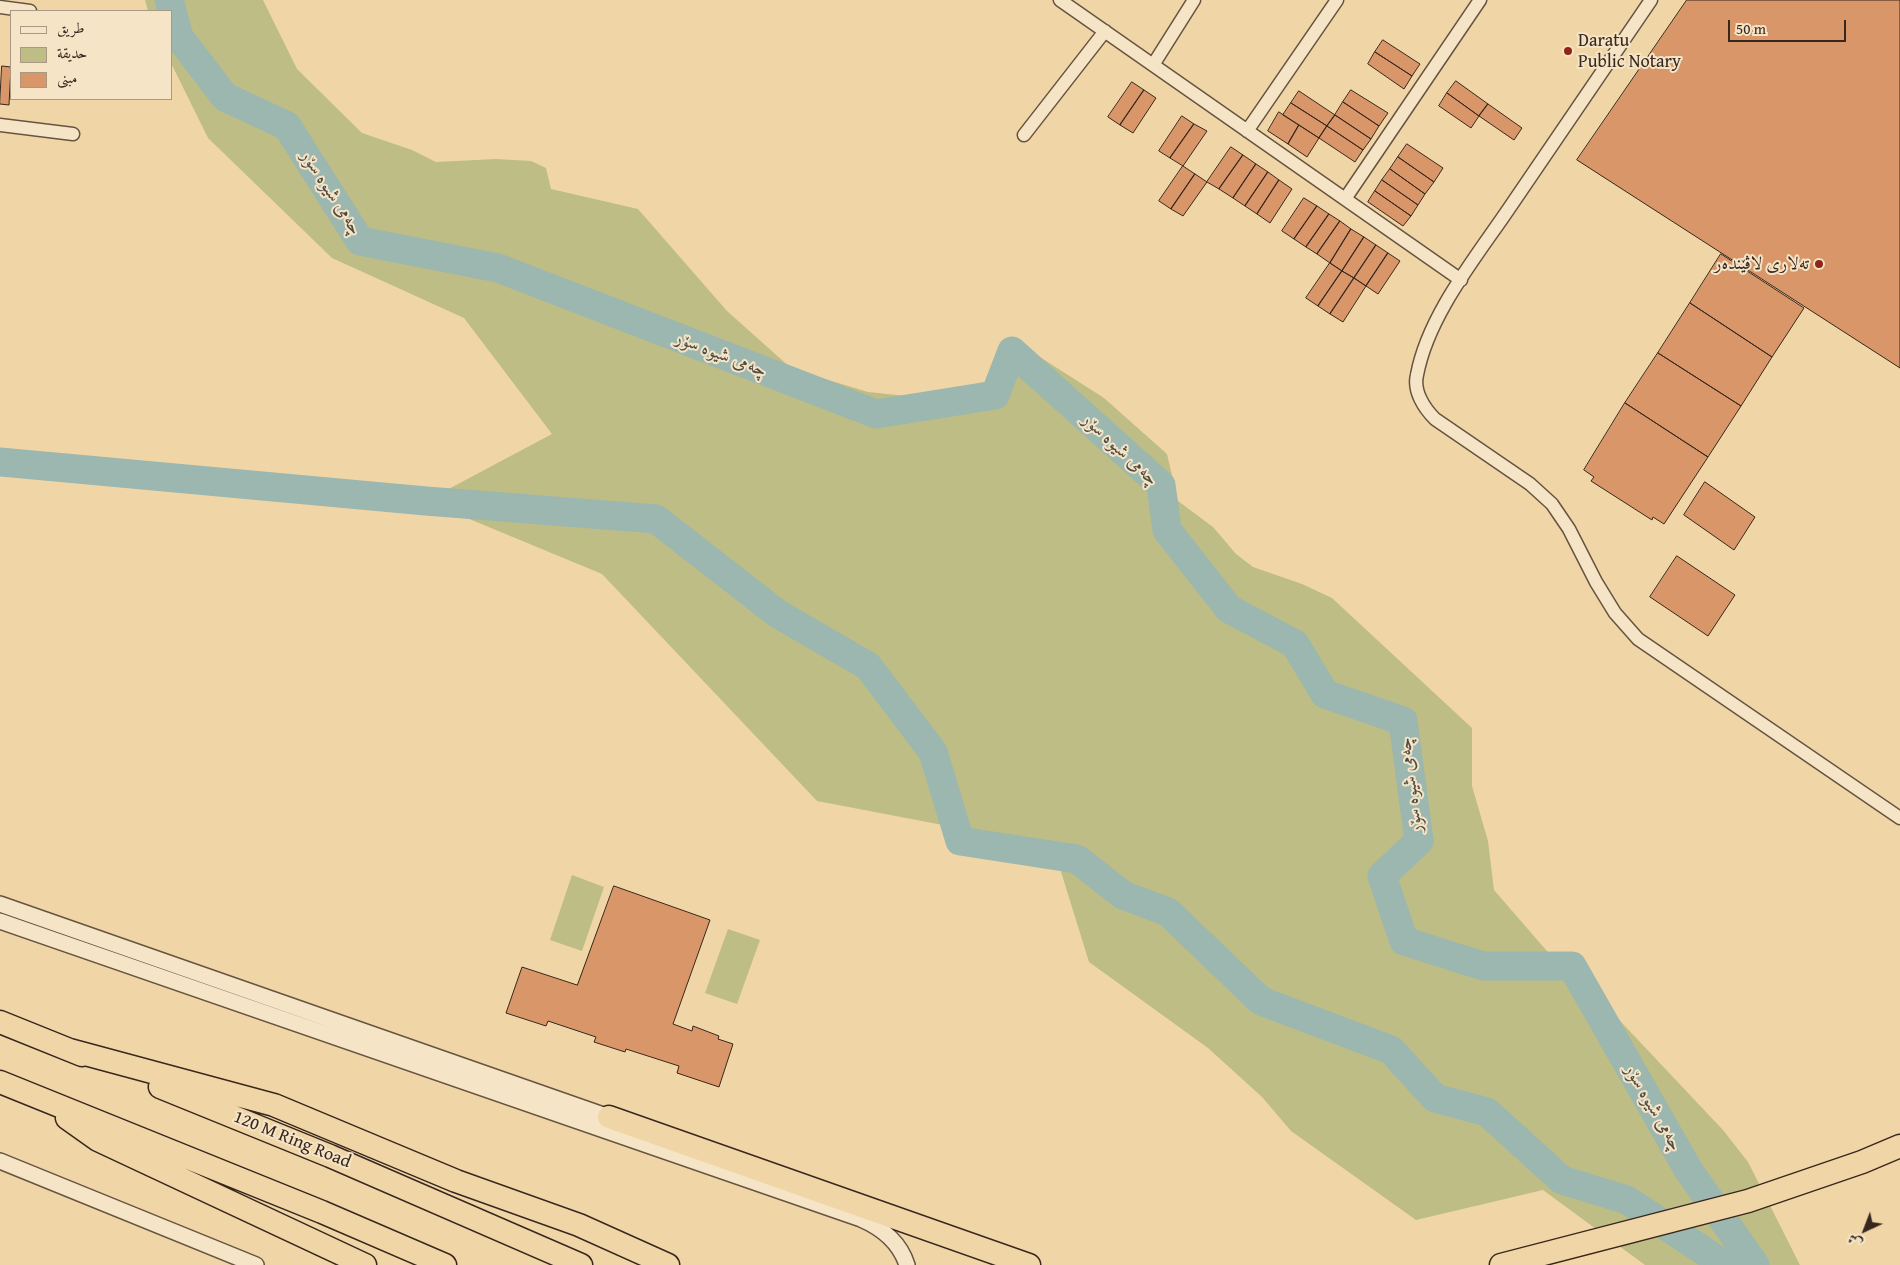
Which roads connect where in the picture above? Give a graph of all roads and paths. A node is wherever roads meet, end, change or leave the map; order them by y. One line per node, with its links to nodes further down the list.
1 (1060, 0): 8 (street)
2 (1194, 0): 9 (street)
3 (1337, 0): 11 (street)
4 (1480, 0): 14 (street)
5 (1652, 0): 15 (street)
6 (0, 7): 7 (street)
7 (22, 10)
8 (1105, 31): 9 (street); 13 (street)
9 (1153, 65): 11 (street)
10 (0, 125): 12 (street)
11 (1248, 131): 14 (street)
12 (73, 134)
13 (1024, 135)
14 (1345, 199): 15 (street)
15 (1461, 280): 16 (street)
16 (1900, 818)
17 (0, 904): 23 (street)
18 (0, 921): 33 (street)
19 (0, 1022): 20 (highway, 120 M Ring Road)
20 (70, 1050): 26 (highway); 30 (highway, 120 M Ring Road)
21 (0, 1082): 22 (highway)
22 (33, 1094): 28 (highway); 29 (highway)
23 (609, 1117): 34 (highway)
24 (1900, 1146): 35 (highway)
25 (0, 1161): 27 (street)
26 (456, 1181): 31 (highway); 32 (highway)
27 (256, 1265)
28 (365, 1265)
29 (445, 1265)
30 (580, 1265)
31 (646, 1265)
32 (668, 1265)
33 (906, 1265)
34 (1028, 1265)
35 (1501, 1265)

